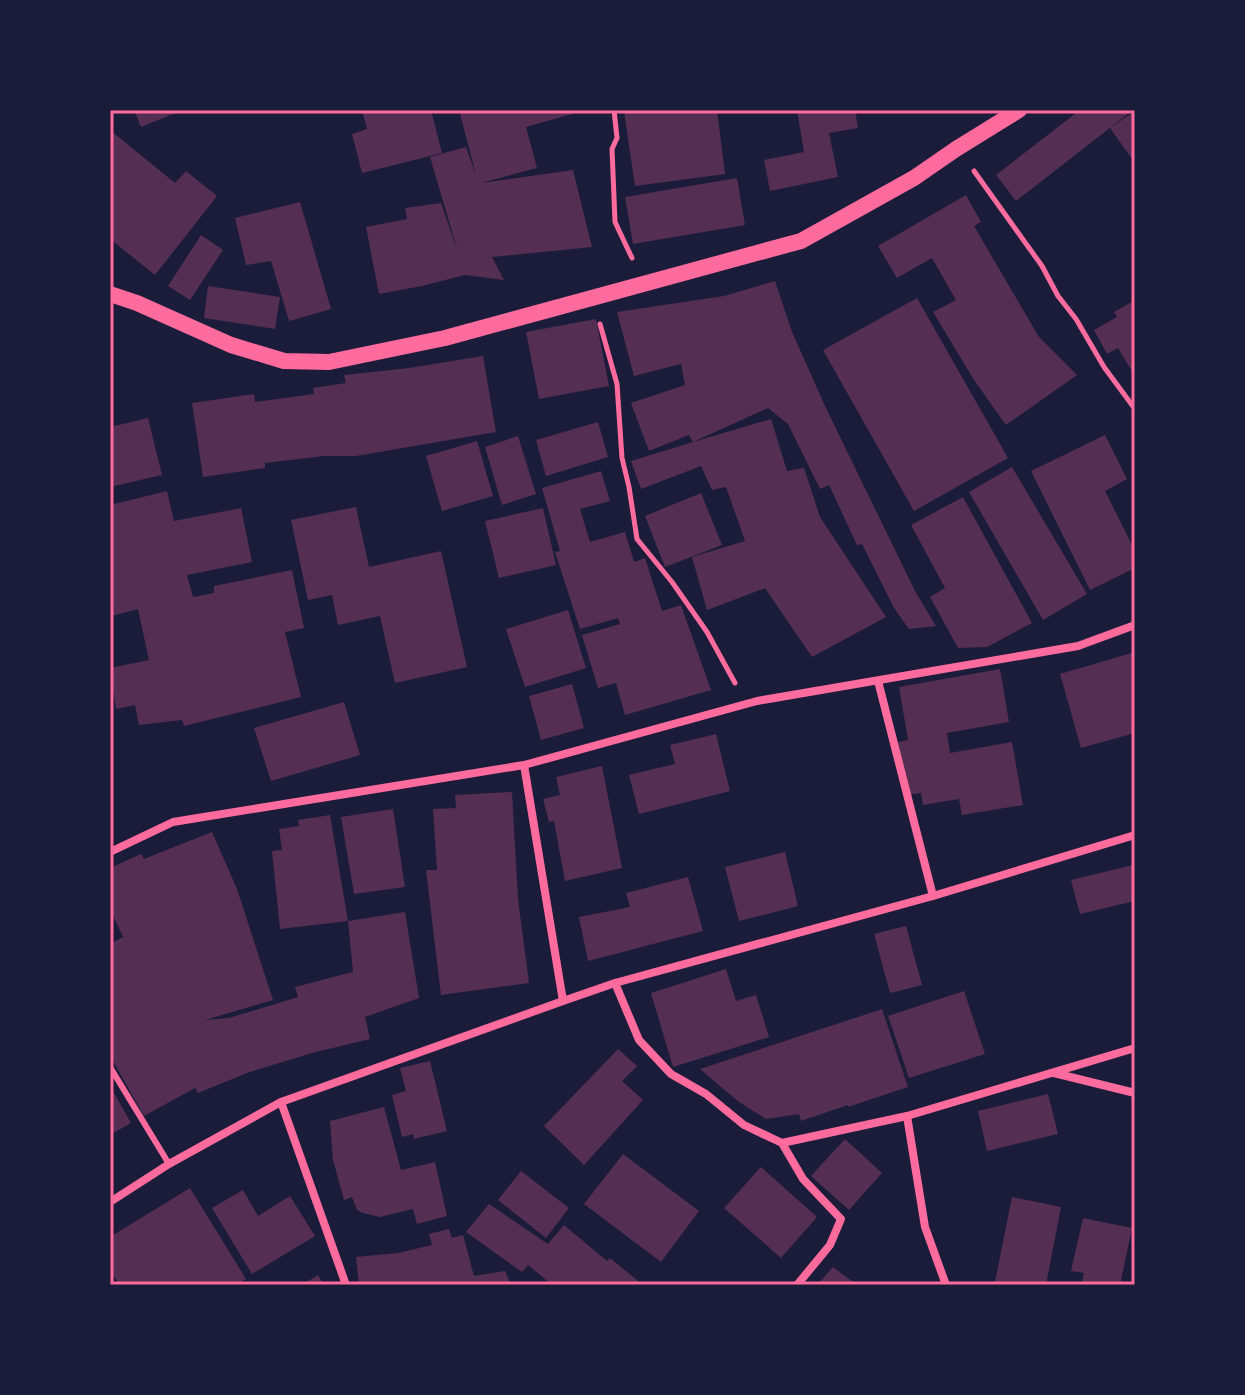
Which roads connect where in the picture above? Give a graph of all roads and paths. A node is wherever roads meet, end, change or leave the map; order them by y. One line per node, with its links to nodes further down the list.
1 (614, 110): 4 (path)
2 (1019, 110): 3 (main road)
3 (956, 149): 4 (main road); 7 (path)
4 (637, 287): 6 (main road)
5 (110, 294): 6 (main road)
6 (572, 304): 10 (path)
7 (1135, 409)
8 (1135, 625): 9 (street)
9 (878, 681): 10 (street); 14 (street)
10 (757, 701): 11 (street)
11 (524, 765): 13 (street); 16 (street)
12 (1135, 835): 14 (street)
13 (110, 852)
14 (933, 896): 15 (street)
15 (615, 983): 16 (street); 23 (street)
16 (563, 1001): 21 (street)
17 (1135, 1048): 19 (street)
18 (110, 1067): 24 (lane)
19 (1054, 1073): 20 (street); 22 (street)
20 (1135, 1093)
21 (281, 1102): 24 (street); 26 (street)
22 (907, 1116): 23 (street); 28 (street)
23 (782, 1143): 27 (street)
24 (169, 1164): 25 (street)
25 (110, 1202)
26 (346, 1285)
27 (797, 1285)
28 (946, 1285)

